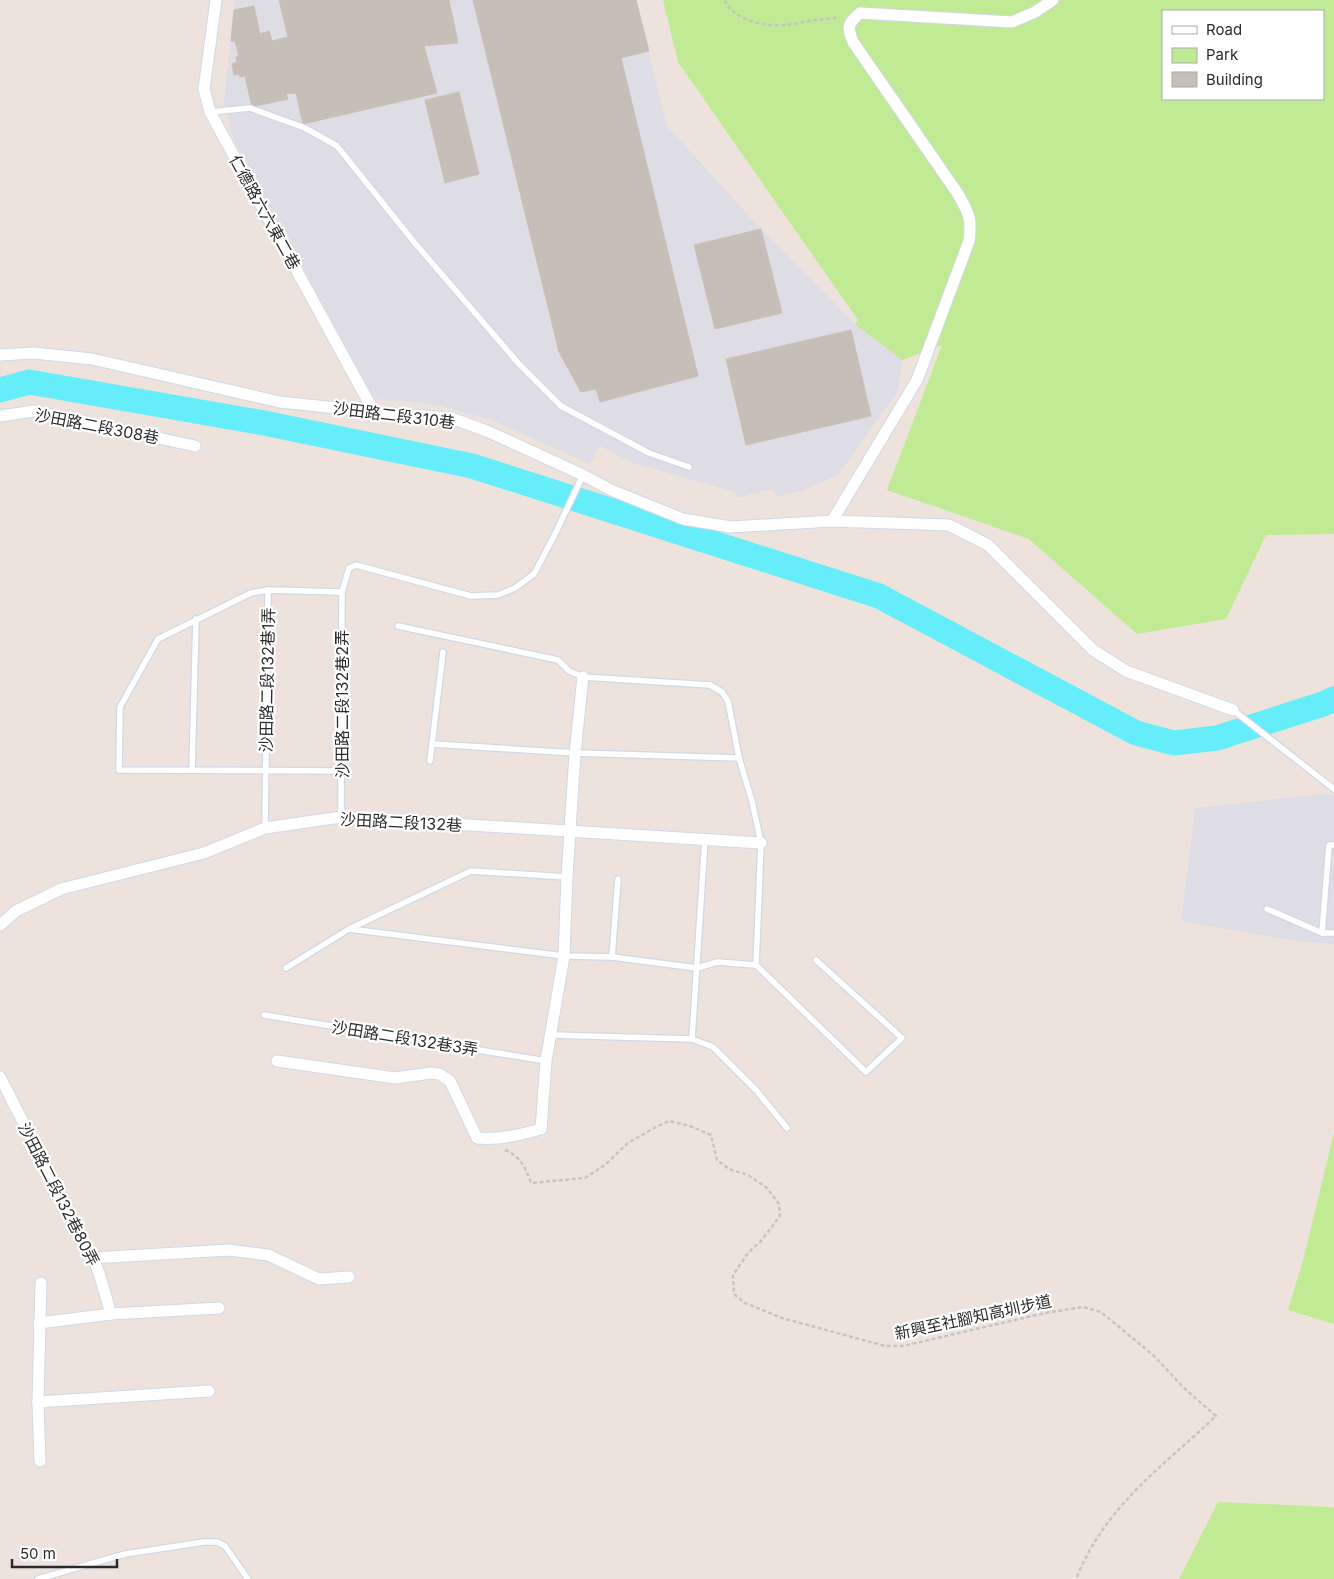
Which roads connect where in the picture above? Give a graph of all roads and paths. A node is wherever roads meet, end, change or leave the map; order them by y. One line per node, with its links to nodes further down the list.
1 (216, 0): 5 (street, 仁德路六六東二巷)
2 (725, 0): 4 (path)
3 (1053, 0): 4 (street)
4 (860, 13): 12 (street)
5 (210, 112): 7 (street, 仁德路六六東二巷); 10 (lane)
6 (0, 355): 7 (street, 沙田路二段310巷)
7 (374, 412): 11 (street, 沙田路二段310巷)
8 (0, 416): 9 (street, 沙田路二段308巷)
9 (195, 446)
10 (689, 467)
11 (583, 474): 12 (street, 沙田路二段310巷); 14 (lane, 沙田路二段132巷2弄)
12 (832, 522): 19 (street, 沙田路二段310巷)
13 (268, 590): 14 (lane, 沙田路二段132巷1弄); 15 (lane, 沙田路二段132巷1弄); 25 (lane, 沙田路二段132巷1弄)
14 (342, 592): 26 (lane, 沙田路二段132巷2弄)
15 (196, 619): 24 (lane); 24 (lane, 沙田路二段132巷1弄)
16 (398, 626): 18 (lane)
17 (443, 652): 20 (lane)
18 (584, 677): 21 (street); 22 (lane)
19 (1233, 710): 27 (lane)
20 (433, 744): 21 (lane); 23 (lane)
21 (575, 753): 22 (lane); 30 (street)
22 (739, 758): 32 (lane)
23 (430, 761)
24 (192, 770): 25 (lane, 沙田路二段132巷1弄)
25 (265, 770): 26 (lane, 沙田路二段132巷1弄); 29 (lane, 沙田路二段132巷1弄)
26 (342, 772): 28 (lane, 沙田路二段132巷2弄)
27 (1334, 789)
28 (341, 817): 29 (street, 沙田路二段132巷); 30 (street, 沙田路二段132巷)
29 (265, 828): 37 (street, 沙田路二段132巷)
30 (571, 832): 31 (street, 沙田路二段132巷); 34 (street)
31 (706, 839): 32 (street, 沙田路二段132巷); 46 (lane)
32 (761, 843): 44 (lane)
33 (1334, 845): 39 (lane)
34 (567, 877): 38 (lane); 41 (street)
35 (618, 879): 42 (lane)
36 (1267, 909): 39 (lane)
37 (0, 924)
38 (349, 929): 41 (lane); 45 (lane)
39 (1322, 933): 40 (lane)
40 (1334, 934)
41 (564, 956): 42 (lane); 48 (street)
42 (612, 957): 46 (lane)
43 (816, 960): 44 (lane)
44 (756, 965): 46 (lane)
45 (286, 968)
46 (697, 968): 49 (lane)
47 (264, 1015): 51 (lane, 沙田路二段132巷3弄)
48 (551, 1034): 49 (lane); 51 (street)
49 (692, 1039): 53 (lane)
50 (277, 1061): 51 (street)
51 (546, 1061)
52 (0, 1077): 55 (street, 沙田路二段132巷80弄)
53 (787, 1128)
54 (503, 1149): 66 (path, 新興至社腳知高圳步道)
55 (92, 1258): 56 (street); 59 (street, 沙田路二段132巷80弄)
56 (349, 1277)
57 (41, 1283): 60 (street)
58 (219, 1308): 59 (street)
59 (110, 1314): 60 (street)
60 (39, 1323): 62 (street)
61 (208, 1391): 62 (street)
62 (38, 1402): 63 (street)
63 (40, 1461)
64 (38, 1579): 65 (lane)
65 (248, 1579)
66 (1076, 1579)

